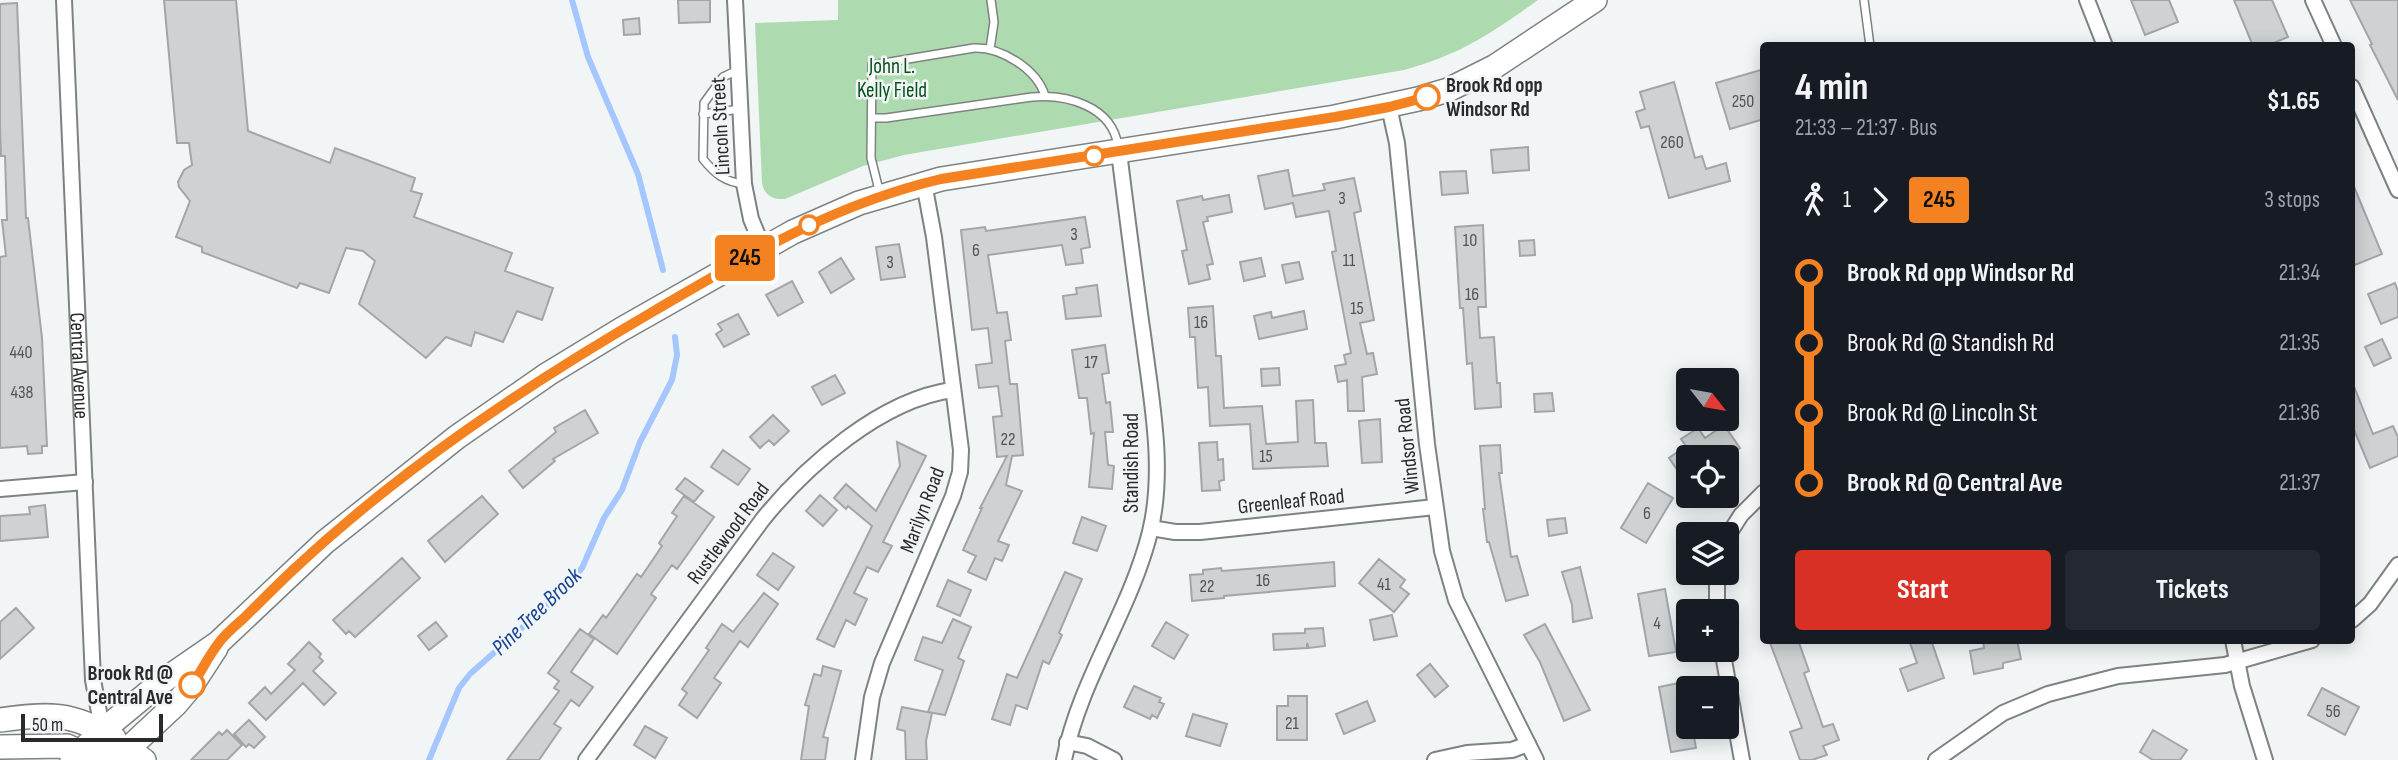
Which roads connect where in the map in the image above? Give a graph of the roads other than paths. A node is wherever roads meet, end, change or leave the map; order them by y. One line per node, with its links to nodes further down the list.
1 (64, 0): 26 (street, Central Avenue)
2 (735, 0): 12 (street, Lincoln Street)
3 (991, 0): 11 (lane)
4 (1595, 0): 15 (main road)
5 (1864, 0): 8 (lane)
6 (2087, 0): 9 (street)
7 (2313, 0): 10 (street)
8 (1869, 42)
9 (2103, 42)
10 (2332, 42)
11 (990, 49): 14 (lane); 18 (lane)
12 (738, 69): 16 (street, Lincoln Street); 17 (lane)
13 (2355, 94): 22 (street)
14 (1045, 96): 18 (lane); 19 (lane)
15 (1389, 107): 19 (main road); 29 (street, Windsor Road)
16 (740, 109): 17 (lane); 21 (street, Lincoln Street)
17 (703, 114): 21 (lane)
18 (872, 118): 23 (lane)
19 (1119, 152): 20 (main road); 31 (street, Standish Road)
20 (924, 183): 23 (main road); 25 (street, Marilyn Road)
21 (744, 184): 24 (street, Lincoln Street)
22 (2398, 190)
23 (880, 195): 24 (main road)
24 (763, 248): 34 (main road)
25 (952, 390): 47 (street, Rustlewood Road); 48 (street, Marilyn Road)
26 (85, 482): 27 (street); 40 (street, Central Avenue)
27 (0, 489)
28 (1760, 496): 30 (street)
29 (1435, 507): 31 (street, Greenleaf Road); 42 (street, Windsor Road)
30 (1737, 522)
31 (1151, 528): 41 (street, Standish Road)
32 (2398, 565): 33 (street)
33 (2355, 617)
34 (218, 643): 40 (main road); 44 (main road)
35 (2234, 644): 38 (street)
36 (2299, 644): 38 (street)
37 (1724, 662): 53 (street)
38 (2236, 663): 54 (street); 55 (street)
39 (0, 720): 40 (main road)
40 (102, 731): 44 (main road); 45 (main road); 46 (street, Central Avenue)
41 (1067, 742): 49 (street, Standish Road); 50 (street)
42 (1528, 744): 51 (street); 52 (street, Windsor Road)
43 (0, 747): 45 (main road)
44 (130, 756)
45 (84, 757)
46 (108, 760)
47 (586, 760)
48 (863, 760)
49 (1063, 760)
50 (1114, 760)
51 (1435, 760)
52 (1536, 760)
53 (1742, 760)
54 (1936, 760)
55 (2265, 760)

